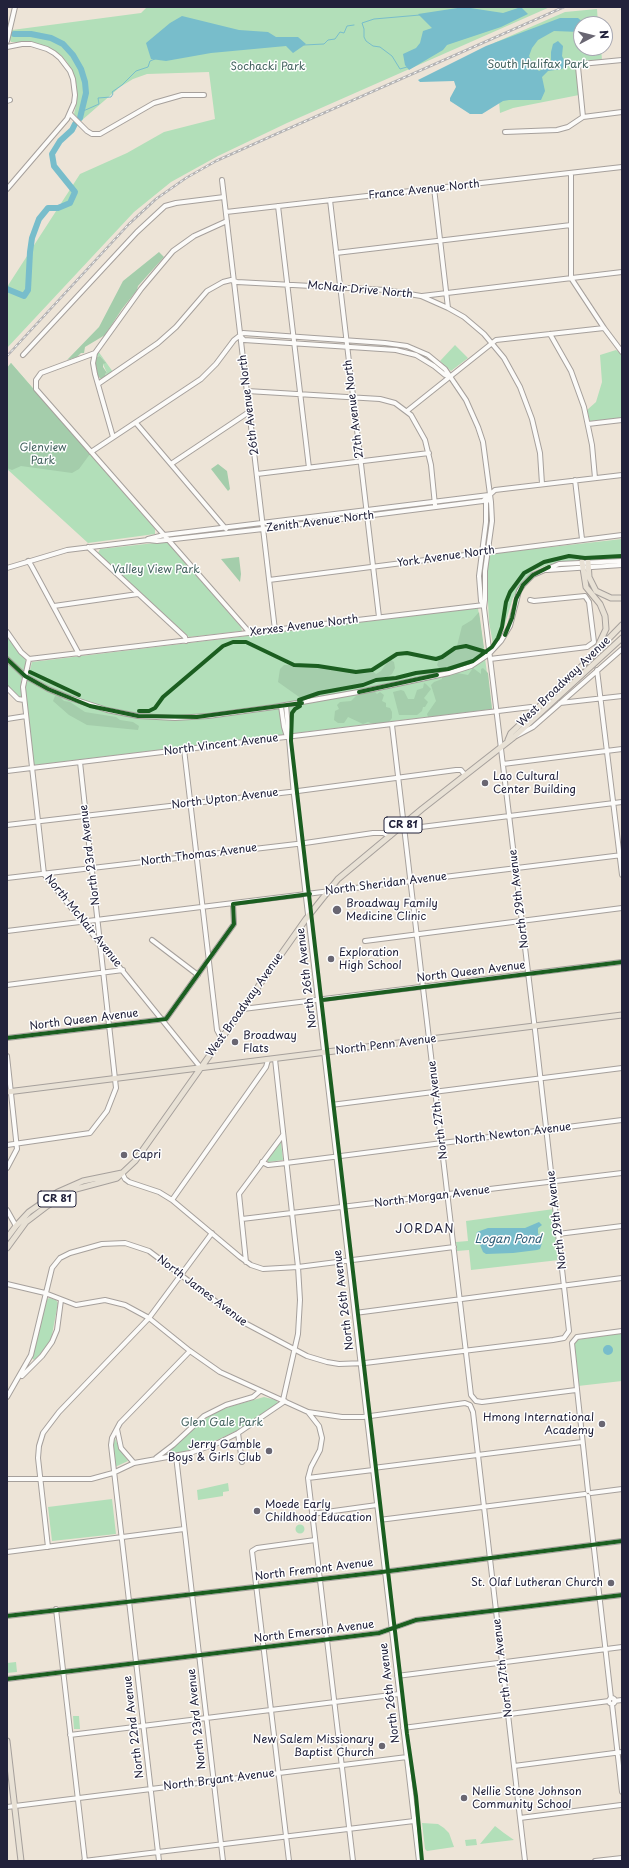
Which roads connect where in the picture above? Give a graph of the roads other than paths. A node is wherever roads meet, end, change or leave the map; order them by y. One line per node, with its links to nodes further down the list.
1 (15, 7): 2 (street)
2 (7, 41)
3 (7, 47): 7 (street)
4 (622, 60): 8 (street)
5 (204, 95): 7 (street)
6 (622, 112): 8 (street)
7 (70, 114): 14 (street)
8 (584, 117): 9 (street)
9 (505, 132)
10 (622, 167): 11 (street, France Avenue North)
11 (571, 174): 13 (street, France Avenue North); 20 (street)
12 (222, 180): 15 (street, 26th Avenue North)
13 (434, 188): 16 (street, France Avenue North); 21 (street)
14 (7, 189)
15 (224, 197): 18 (street, 26th Avenue North); 41 (street)
16 (330, 200): 17 (street, France Avenue North); 22 (street, 27th Avenue North)
17 (278, 206): 18 (street, France Avenue North); 26 (street)
18 (226, 212): 19 (street, 26th Avenue North)
19 (227, 221): 25 (street, 26th Avenue North); 40 (street)
20 (571, 225): 21 (street); 24 (street)
21 (440, 240): 22 (street); 28 (street)
22 (336, 252): 27 (street, 27th Avenue North)
23 (622, 272): 24 (street)
24 (571, 278): 28 (street); 31 (street)
25 (234, 281): 26 (street, McNair Drive North); 33 (street, 26th Avenue North); 43 (street, McNair Drive North)
26 (287, 285): 27 (street, McNair Drive North); 34 (street)
27 (340, 288): 29 (street, McNair Drive North); 35 (street, 27th Avenue North)
28 (446, 293): 29 (street); 30 (street)
29 (422, 296): 30 (street, McNair Drive North)
30 (448, 308): 37 (street, McNair Drive North)
31 (604, 328): 32 (street); 39 (street)
32 (550, 334): 37 (street); 51 (street)
33 (240, 336): 34 (street); 36 (street); 44 (street, 26th Avenue North); 50 (street)
34 (293, 336): 35 (street); 36 (street)
35 (346, 340): 38 (street, 27th Avenue North); 42 (street)
36 (294, 343): 38 (street); 45 (street)
37 (492, 343): 42 (street); 62 (street, McNair Drive North)
38 (347, 346): 42 (street); 46 (street, 27th Avenue North)
39 (622, 352)
40 (95, 353): 43 (street); 53 (street)
41 (23, 356)
42 (450, 377): 47 (street); 63 (street)
43 (98, 384): 52 (street)
44 (247, 391): 45 (street); 48 (street, 26th Avenue North)
45 (300, 394): 46 (street); 57 (street)
46 (353, 398): 47 (street); 55 (street, 27th Avenue North)
47 (407, 411): 54 (street)
48 (249, 412): 56 (street); 58 (street, 26th Avenue North)
49 (622, 420): 51 (street)
50 (136, 423): 52 (street); 56 (street)
51 (588, 424): 60 (street)
52 (113, 437): 53 (street)
53 (91, 452): 73 (street)
54 (429, 454): 55 (street); 64 (street)
55 (360, 462): 57 (street); 65 (street, 27th Avenue North)
56 (171, 464): 69 (street)
57 (309, 468): 58 (street)
58 (257, 474): 68 (street, 26th Avenue North)
59 (622, 475): 60 (street, Zenith Avenue North)
60 (595, 478): 61 (street, Zenith Avenue North)
61 (575, 480): 62 (street, Zenith Avenue North); 74 (street)
62 (542, 484): 63 (street, Zenith Avenue North)
63 (489, 496): 64 (street, Zenith Avenue North); 78 (street); 79 (street)
64 (435, 505): 65 (street, Zenith Avenue North)
65 (366, 513): 66 (street, Zenith Avenue North); 67 (street, Zenith Avenue North); 84 (street, 27th Avenue North)
66 (315, 516): 67 (street); 68 (street, Zenith Avenue North)
67 (316, 522): 70 (street, Zenith Avenue North)
68 (263, 523): 69 (street, Zenith Avenue North); 70 (street, 26th Avenue North)
69 (225, 528): 71 (street); 73 (street, Zenith Avenue North)
70 (263, 529): 71 (street, Zenith Avenue North); 86 (street, 26th Avenue North)
71 (228, 532): 76 (street, Zenith Avenue North)
72 (622, 534): 74 (street, York Avenue North)
73 (164, 535): 75 (street, Zenith Avenue North); 76 (street)
74 (582, 539): 78 (street, York Avenue North)
75 (148, 540): 76 (street, Zenith Avenue North); 77 (street, Zenith Avenue North)
76 (167, 540): 96 (street)
77 (88, 547): 80 (street, Zenith Avenue North); 87 (street)
78 (487, 551): 79 (street, York Avenue North); 90 (street)
79 (482, 553): 84 (street, York Avenue North); 90 (street)
80 (28, 561): 85 (street, Zenith Avenue North); 91 (street)
81 (622, 561): 82 (street)
82 (585, 565): 83 (street); 88 (main road); 101 (street); 102 (main road)
83 (622, 565)
84 (373, 567): 86 (street, York Avenue North); 92 (street, 27th Avenue North)
85 (7, 568)
86 (269, 580): 94 (street, 26th Avenue North)
87 (138, 594): 91 (street); 98 (street)
88 (622, 598)
89 (530, 600): 105 (street)
90 (484, 605): 92 (street, Xerxes Avenue North); 101 (street, North 29th Avenue)
91 (54, 606): 100 (street)
92 (379, 617): 94 (street, Xerxes Avenue North)
93 (622, 625): 102 (main road, West Broadway Avenue / CR 81)
94 (275, 630): 96 (street, Xerxes Avenue North)
95 (7, 632): 104 (street)
96 (250, 633): 98 (street, Xerxes Avenue North)
97 (622, 638): 120 (main road, West Broadway Avenue / CR 81)
98 (186, 641): 100 (street, Xerxes Avenue North)
99 (622, 649): 106 (street, West Broadway Avenue)
100 (79, 654): 104 (street, Xerxes Avenue North)
101 (489, 654): 105 (street, North 29th Avenue); 113 (street)
102 (593, 656): 121 (main road, West Broadway Avenue / CR 81)
103 (7, 659): 107 (street)
104 (29, 659): 107 (street, North McNair Avenue)
105 (490, 659): 115 (street, North 29th Avenue)
106 (598, 670): 110 (street); 112 (street, West Broadway Avenue)
107 (26, 676): 111 (street, North McNair Avenue); 113 (street)
108 (7, 688): 111 (street)
109 (622, 696): 110 (street)
110 (601, 698): 112 (street); 125 (street)
111 (24, 700): 116 (street, North McNair Avenue)
112 (560, 704): 120 (street, West Broadway Avenue)
113 (283, 706): 119 (street, North 26th Avenue)
114 (530, 707): 115 (street, North Vincent Avenue)
115 (496, 712): 118 (street, North Vincent Avenue); 122 (street, North 29th Avenue)
116 (26, 716): 117 (street); 128 (street, North McNair Avenue)
117 (7, 719)
118 (392, 725): 119 (street, North Vincent Avenue); 131 (street, North 27th Avenue)
119 (288, 737): 123 (street, North Vincent Avenue); 132 (street, North 26th Avenue)
120 (514, 737): 121 (main road, West Broadway Avenue / CR 81)
121 (508, 740): 122 (main road, West Broadway Avenue / CR 81)
122 (501, 746): 127 (street, North 29th Avenue); 130 (main road, West Broadway Avenue / CR 81)
123 (184, 749): 126 (street, North Vincent Avenue); 134 (street)
124 (622, 749): 125 (street)
125 (607, 751): 127 (street); 135 (street)
126 (80, 762): 128 (street, North Vincent Avenue); 136 (street, North 23rd Avenue)
127 (503, 764): 137 (street, North 29th Avenue)
128 (32, 768): 129 (street, North Vincent Avenue); 138 (street, North McNair Avenue)
129 (7, 771)
130 (465, 775): 131 (street, North Upton Avenue); 140 (main road, West Broadway Avenue / CR 81)
131 (398, 777): 132 (street, North Upton Avenue); 140 (street, North 27th Avenue)
132 (294, 791): 134 (street, North Upton Avenue); 142 (street, North 26th Avenue)
133 (622, 802): 135 (street)
134 (190, 803): 136 (street, North Upton Avenue); 143 (street)
135 (613, 803): 137 (street); 144 (street)
136 (86, 815): 138 (street, North Upton Avenue); 145 (street, North 23rd Avenue)
137 (509, 816): 140 (street); 146 (street, North 29th Avenue)
138 (38, 821): 139 (street, North Upton Avenue); 147 (street, North McNair Avenue)
139 (7, 825)
140 (404, 827): 141 (main road, West Broadway Avenue / CR 81); 150 (street, North 27th Avenue)
141 (390, 836): 142 (street, North Thomas Avenue); 151 (main road, West Broadway Avenue / CR 81)
142 (300, 843): 143 (street, North Thomas Avenue); 152 (street, North 26th Avenue)
143 (196, 855): 145 (street, North Thomas Avenue); 154 (street)
144 (621, 855): 146 (street, North Sheridan Avenue); 148 (street)
145 (92, 868): 147 (street, North Thomas Avenue); 157 (street, North 23rd Avenue)
146 (515, 869): 150 (street, North Sheridan Avenue); 158 (street, North 29th Avenue)
147 (44, 874): 149 (street, North Thomas Avenue); 159 (street, North McNair Avenue)
148 (622, 875)
149 (7, 878)
150 (411, 881): 151 (street, North Sheridan Avenue); 161 (street, North 27th Avenue)
151 (327, 892): 152 (street, North Sheridan Avenue); 156 (main road, West Broadway Avenue / CR 81)
152 (306, 894): 153 (street, North Sheridan Avenue); 156 (street, North 26th Avenue)
153 (233, 904): 154 (street, North Sheridan Avenue); 165 (street)
154 (202, 908): 157 (street, North Sheridan Avenue); 165 (street)
155 (622, 908): 158 (street)
156 (309, 916): 173 (street, North 26th Avenue); 174 (main road, West Broadway Avenue / CR 81)
157 (98, 920): 159 (street, North Sheridan Avenue); 164 (street, North 23rd Avenue)
158 (522, 921): 161 (street); 169 (street, North 29th Avenue)
159 (84, 922): 160 (street, North Sheridan Avenue); 164 (street, North McNair Avenue)
160 (7, 931)
161 (417, 934): 163 (street); 172 (street, North 27th Avenue)
162 (152, 940): 170 (street)
163 (365, 941)
164 (101, 943): 167 (street, North McNair Avenue); 168 (street, North 23rd Avenue)
165 (209, 961): 170 (street); 180 (street)
166 (622, 962): 169 (street, North Queen Avenue)
167 (123, 970): 168 (street); 176 (street, North McNair Avenue)
168 (104, 973): 171 (street); 177 (street, North 23rd Avenue)
169 (528, 974): 172 (street, North Queen Avenue); 178 (street, North 29th Avenue)
170 (198, 975): 176 (street)
171 (7, 985)
172 (424, 987): 173 (street, North Queen Avenue); 181 (street, North 27th Avenue)
173 (319, 1000): 174 (street, North Queen Avenue); 182 (street, North 26th Avenue)
174 (243, 1009): 180 (main road, West Broadway Avenue / CR 81)
175 (622, 1015): 178 (main road, North Penn Avenue)
176 (163, 1020): 177 (street, North Queen Avenue); 186 (street, North McNair Avenue)
177 (110, 1026): 179 (street, North Queen Avenue); 189 (street, North 23rd Avenue)
178 (534, 1026): 181 (main road, North Penn Avenue); 188 (street, North 29th Avenue)
179 (7, 1038)
180 (222, 1039): 186 (main road, West Broadway Avenue / CR 81)
181 (430, 1039): 182 (main road, North Penn Avenue); 190 (street, North 27th Avenue)
182 (325, 1052): 184 (main road, North Penn Avenue); 192 (street, North 26th Avenue)
183 (7, 1056): 191 (street)
184 (275, 1059): 185 (main road, North Penn Avenue); 195 (street)
185 (268, 1060): 186 (main road, North Penn Avenue); 207 (street)
186 (201, 1068): 189 (main road, North Penn Avenue); 203 (main road, West Broadway Avenue / CR 81)
187 (622, 1068): 188 (street)
188 (540, 1078): 190 (street); 194 (street, North 29th Avenue)
189 (116, 1079): 191 (main road, North Penn Avenue); 197 (street, North 23rd Avenue)
190 (436, 1091): 192 (street); 196 (street, North 27th Avenue)
191 (9, 1092): 197 (street)
192 (331, 1105): 199 (street, North 26th Avenue)
193 (622, 1120): 194 (street, North Newton Avenue)
194 (546, 1130): 196 (street, North Newton Avenue); 205 (street, North 29th Avenue)
195 (283, 1134): 200 (street); 201 (street)
196 (442, 1143): 199 (street, North Newton Avenue); 206 (street, North 27th Avenue)
197 (17, 1144): 198 (street); 202 (street)
198 (7, 1145)
199 (337, 1156): 201 (street, North Newton Avenue); 208 (street, North 26th Avenue)
200 (262, 1162): 201 (street, North Newton Avenue); 211 (street)
201 (286, 1163): 210 (street)
202 (7, 1168)
203 (122, 1173): 207 (street); 212 (main road, CR 81); 218 (main road, West Broadway Avenue / CR 81)
204 (622, 1173): 205 (street, North Morgan Avenue)
205 (552, 1182): 206 (street, North Morgan Avenue); 215 (street, North 29th Avenue)
206 (448, 1195): 208 (street, North Morgan Avenue); 217 (street, North 27th Avenue)
207 (172, 1200): 214 (street)
208 (343, 1208): 210 (street, North Morgan Avenue); 219 (street, North 26th Avenue)
209 (7, 1210): 212 (street)
210 (292, 1214): 211 (street, North Morgan Avenue); 221 (street)
211 (242, 1219): 220 (street)
212 (16, 1226): 216 (main road, CR 81)
213 (622, 1226): 215 (street)
214 (212, 1233): 220 (street); 222 (street)
215 (558, 1234): 225 (street, North 29th Avenue)
216 (7, 1238)
217 (454, 1247): 219 (street); 227 (street, North 27th Avenue)
218 (7, 1248)
219 (349, 1260): 221 (street); 229 (street, North 26th Avenue)
220 (246, 1262): 221 (street)
221 (298, 1267): 233 (street)
222 (182, 1275): 226 (street, North James Avenue); 230 (street); 233 (street, North James Avenue)
223 (622, 1278): 225 (street)
224 (7, 1284): 226 (street)
225 (564, 1286): 227 (street); 232 (street, North 29th Avenue)
226 (45, 1293): 228 (street); 237 (street, North James Avenue)
227 (460, 1298): 229 (street); 235 (street, North 27th Avenue)
228 (61, 1300): 230 (street); 237 (street, North James Avenue)
229 (355, 1312): 236 (street, North 26th Avenue)
230 (149, 1318): 234 (street); 256 (street)
231 (622, 1331): 238 (street)
232 (567, 1336): 235 (street, North James Avenue)
233 (295, 1350): 236 (street, North James Avenue); 241 (street)
234 (190, 1351): 239 (street); 244 (street, North 22nd Avenue)
235 (466, 1351): 236 (street, North James Avenue); 238 (street, North 27th Avenue)
236 (361, 1363): 243 (street, North 26th Avenue)
237 (16, 1382): 240 (street, North James Avenue)
238 (576, 1390): 246 (street)
239 (260, 1391): 241 (street); 249 (street)
240 (7, 1397)
241 (284, 1401): 242 (street); 245 (street)
242 (308, 1412): 243 (street); 254 (street)
243 (367, 1416): 247 (street, North 27th Avenue); 252 (street, North 26th Avenue)
244 (117, 1429): 250 (street); 253 (street, North 22nd Avenue)
245 (238, 1433): 248 (street); 251 (street)
246 (582, 1442): 247 (street); 258 (street)
247 (478, 1455): 252 (street); 260 (street, North 27th Avenue)
248 (176, 1456): 249 (street); 263 (street, North 23rd Avenue)
249 (154, 1459): 250 (street)
250 (134, 1462): 253 (street)
251 (242, 1462)
252 (373, 1469): 254 (street); 259 (street, North 26th Avenue)
253 (113, 1473): 256 (street); 264 (street, North 22nd Avenue)
254 (308, 1478): 261 (street)
255 (7, 1479): 256 (street)
256 (40, 1479): 268 (street)
257 (622, 1489): 258 (street)
258 (588, 1494): 260 (street); 267 (street)
259 (377, 1505): 261 (street); 262 (street, North 26th Avenue)
260 (484, 1506): 262 (street); 270 (street, North 27th Avenue)
261 (312, 1514): 265 (street)
262 (379, 1520): 271 (street, North 26th Avenue)
263 (184, 1529): 264 (street); 274 (street, North 23rd Avenue)
264 (121, 1538): 268 (street); 277 (street, North 22nd Avenue)
265 (315, 1540): 272 (street); 273 (street)
266 (622, 1541): 267 (street, North Fremont Avenue)
267 (594, 1544): 270 (street, North Fremont Avenue); 276 (street)
268 (48, 1547): 269 (street)
269 (7, 1552)
270 (490, 1558): 271 (street, North Fremont Avenue); 279 (street, North 27th Avenue)
271 (385, 1571): 272 (street, North Fremont Avenue); 281 (street, North 26th Avenue)
272 (320, 1578): 273 (street, North Fremont Avenue); 282 (street)
273 (256, 1585): 274 (street, North Fremont Avenue); 283 (street)
274 (192, 1593): 277 (street, North Fremont Avenue); 286 (street, North 23rd Avenue)
275 (622, 1595): 276 (street, North Emerson Avenue)
276 (600, 1598): 279 (street, North Emerson Avenue); 285 (street)
277 (128, 1600): 278 (street, North Fremont Avenue); 288 (street, North 22nd Avenue)
278 (56, 1609): 280 (street, North Fremont Avenue); 289 (street)
279 (496, 1611): 281 (street, North Emerson Avenue); 287 (street, North 27th Avenue)
280 (7, 1616)
281 (392, 1628): 282 (street, North Emerson Avenue); 290 (street, North 26th Avenue)
282 (327, 1639): 283 (street, North Emerson Avenue); 295 (street)
283 (263, 1647): 286 (street, North Emerson Avenue); 296 (street)
284 (622, 1647): 285 (street)
285 (606, 1649): 287 (street); 294 (street)
286 (199, 1655): 288 (street, North Emerson Avenue); 298 (street, North 23rd Avenue)
287 (502, 1662): 290 (street); 297 (street, North 27th Avenue)
288 (136, 1663): 289 (street, North Emerson Avenue); 299 (street, North 22nd Avenue)
289 (63, 1672): 291 (street, North Emerson Avenue); 301 (street)
290 (397, 1676): 292 (street, North 26th Avenue)
291 (7, 1679)
292 (399, 1694): 295 (street); 300 (street, North 26th Avenue)
293 (622, 1700): 294 (street)
294 (612, 1701): 297 (street); 303 (street)
295 (335, 1702): 296 (street); 305 (street)
296 (271, 1710): 298 (street); 307 (street)
297 (508, 1714): 300 (street); 306 (street, North 27th Avenue)
298 (206, 1718): 299 (street); 308 (street, North 23rd Avenue)
299 (143, 1726): 301 (street); 309 (street, North 22nd Avenue)
300 (403, 1728): 304 (street, North 26th Avenue)
301 (70, 1735): 311 (street)
302 (7, 1742): 313 (main road)
303 (620, 1753): 306 (street); 310 (street)
304 (406, 1756): 305 (street, North Bryant Avenue); 316 (street, North 26th Avenue)
305 (342, 1765): 307 (street, North Bryant Avenue); 317 (street)
306 (514, 1766): 315 (street, North 27th Avenue)
307 (278, 1773): 308 (street, North Bryant Avenue); 318 (street)
308 (213, 1781): 309 (street, North Bryant Avenue); 319 (street, North 23rd Avenue)
309 (150, 1789): 311 (street, North Bryant Avenue); 320 (street, North 22nd Avenue)
310 (622, 1792)
311 (78, 1797): 313 (street, North Bryant Avenue); 323 (street)
312 (622, 1805): 315 (street)
313 (15, 1806): 314 (street, North Bryant Avenue); 322 (main road)
314 (7, 1807)
315 (520, 1818): 329 (street, North 27th Avenue)
316 (414, 1821): 317 (street); 328 (street, North 26th Avenue)
317 (349, 1828): 318 (street); 327 (street)
318 (286, 1836): 319 (street); 326 (street)
319 (221, 1844): 320 (street); 325 (street, North 23rd Avenue)
320 (158, 1851): 323 (street); 324 (street, North 22nd Avenue)
321 (622, 1858): 330 (street)
322 (21, 1861)
323 (85, 1861)
324 (159, 1861)
325 (223, 1861)
326 (289, 1861)
327 (353, 1861)
328 (419, 1861)
329 (525, 1861)
330 (595, 1861)

